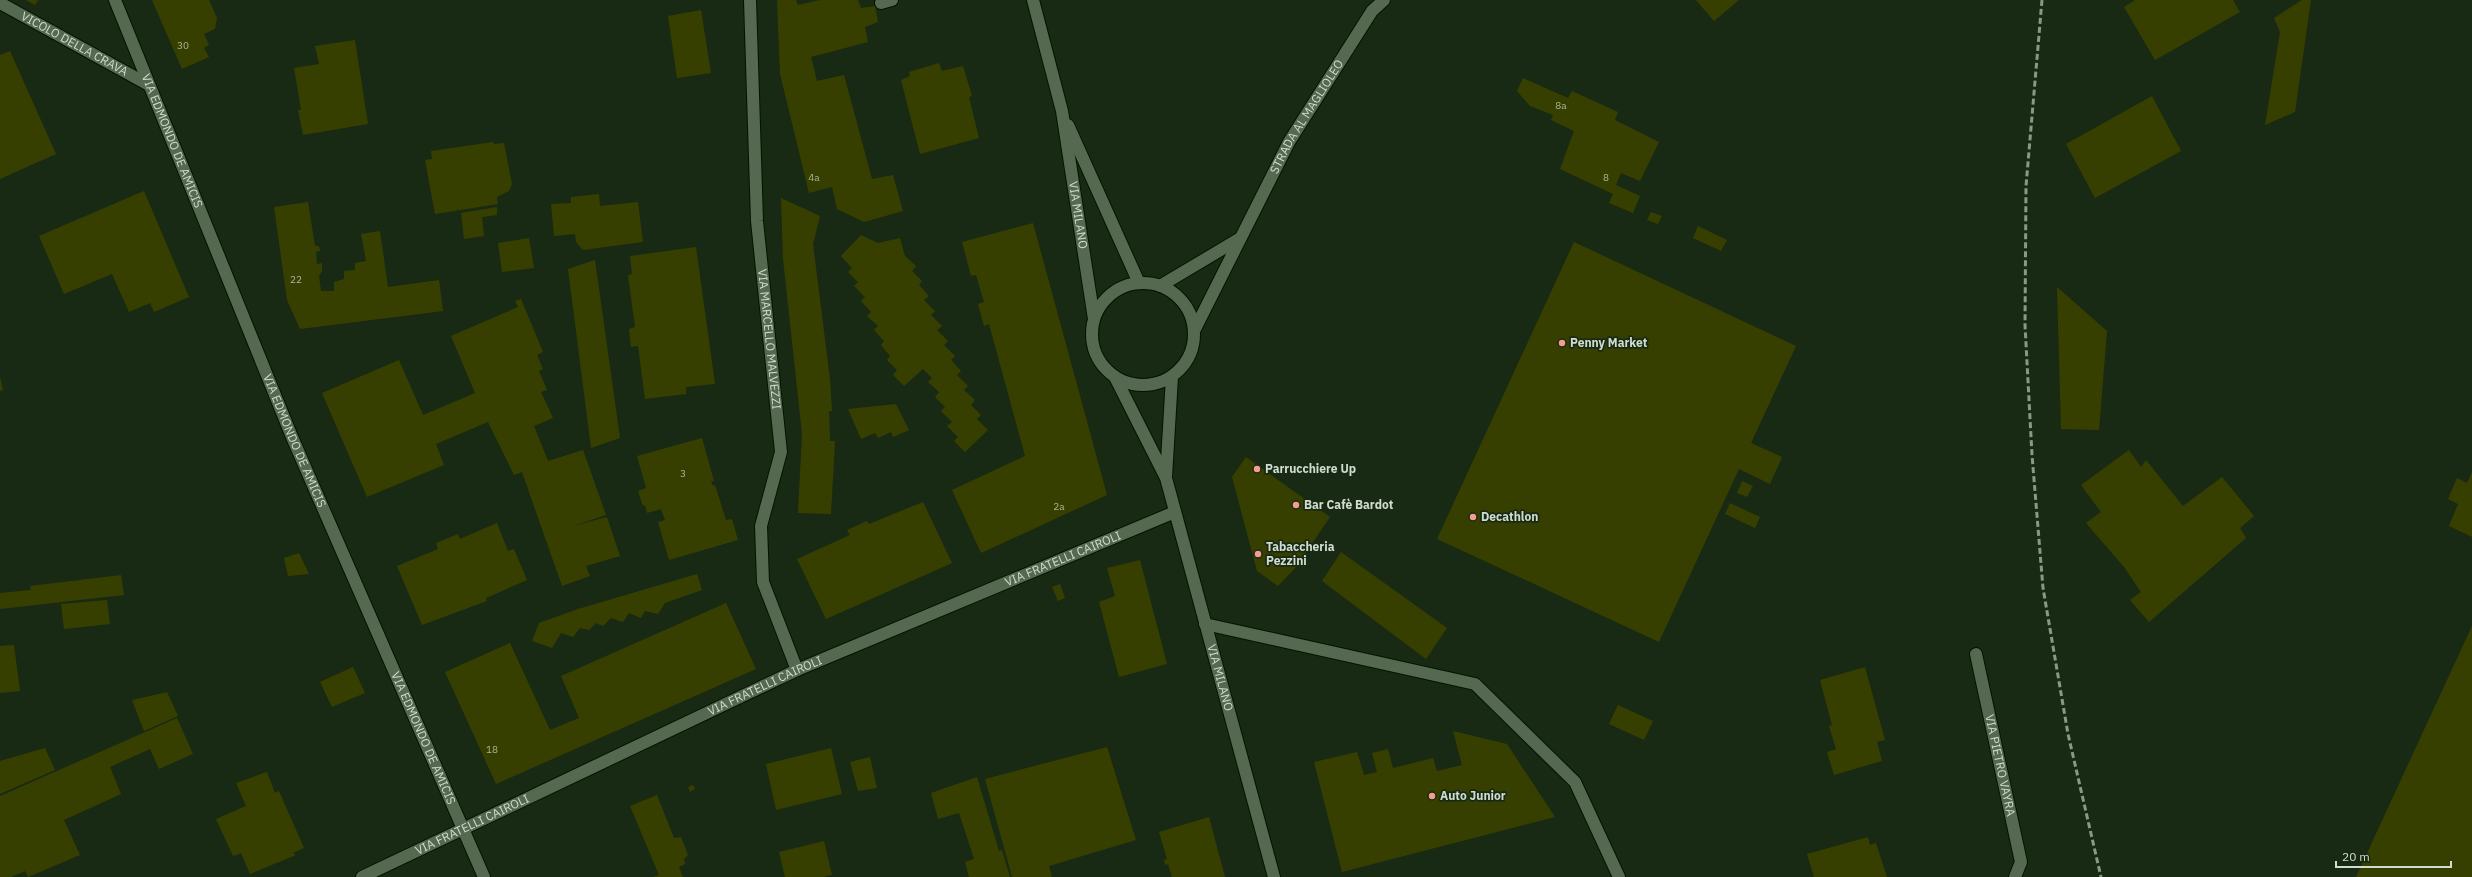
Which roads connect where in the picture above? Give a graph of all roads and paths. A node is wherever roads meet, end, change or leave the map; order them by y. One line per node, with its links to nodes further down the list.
1 (115, 0): 6 (street, VIA EDMONDO DE AMICIS)
2 (750, 0): 19 (street, VIA MARCELLO MALVEZZI)
3 (1033, 0): 7 (street, VIA MILANO)
4 (1384, 0): 8 (street, STRADA AL MAGLIOLEO)
5 (0, 3): 6 (street, VICOLO DELLA CRAVA)
6 (149, 85): 20 (street, VIA EDMONDO DE AMICIS)
7 (1062, 111): 9 (street, VIA MILANO); 11 (street, VIA MILANO)
8 (1239, 239): 10 (street); 12 (street, STRADA AL MAGLIOLEO)
9 (1139, 283): 10 (street); 11 (street)
10 (1160, 286): 12 (street)
11 (1094, 319): 13 (street)
12 (1195, 328): 14 (street)
13 (1115, 377): 14 (street); 15 (street, VIA MILANO)
14 (1172, 377): 15 (street, VIA MILANO)
15 (1166, 478): 16 (street, VIA MILANO)
16 (1175, 512): 17 (street, VIA MILANO); 19 (street, VIA FRATELLI CAIROLI)
17 (1206, 624): 23 (street, VIA MILANO); 24 (street)
18 (1976, 654): 25 (street, VIA PIETRO VAYRA)
19 (797, 670): 20 (street, VIA FRATELLI CAIROLI)
20 (464, 829): 21 (street, VIA FRATELLI CAIROLI); 22 (street, VIA EDMONDO DE AMICIS)
21 (362, 877)
22 (484, 877)
23 (1274, 877)
24 (1619, 877)
25 (2015, 877)

